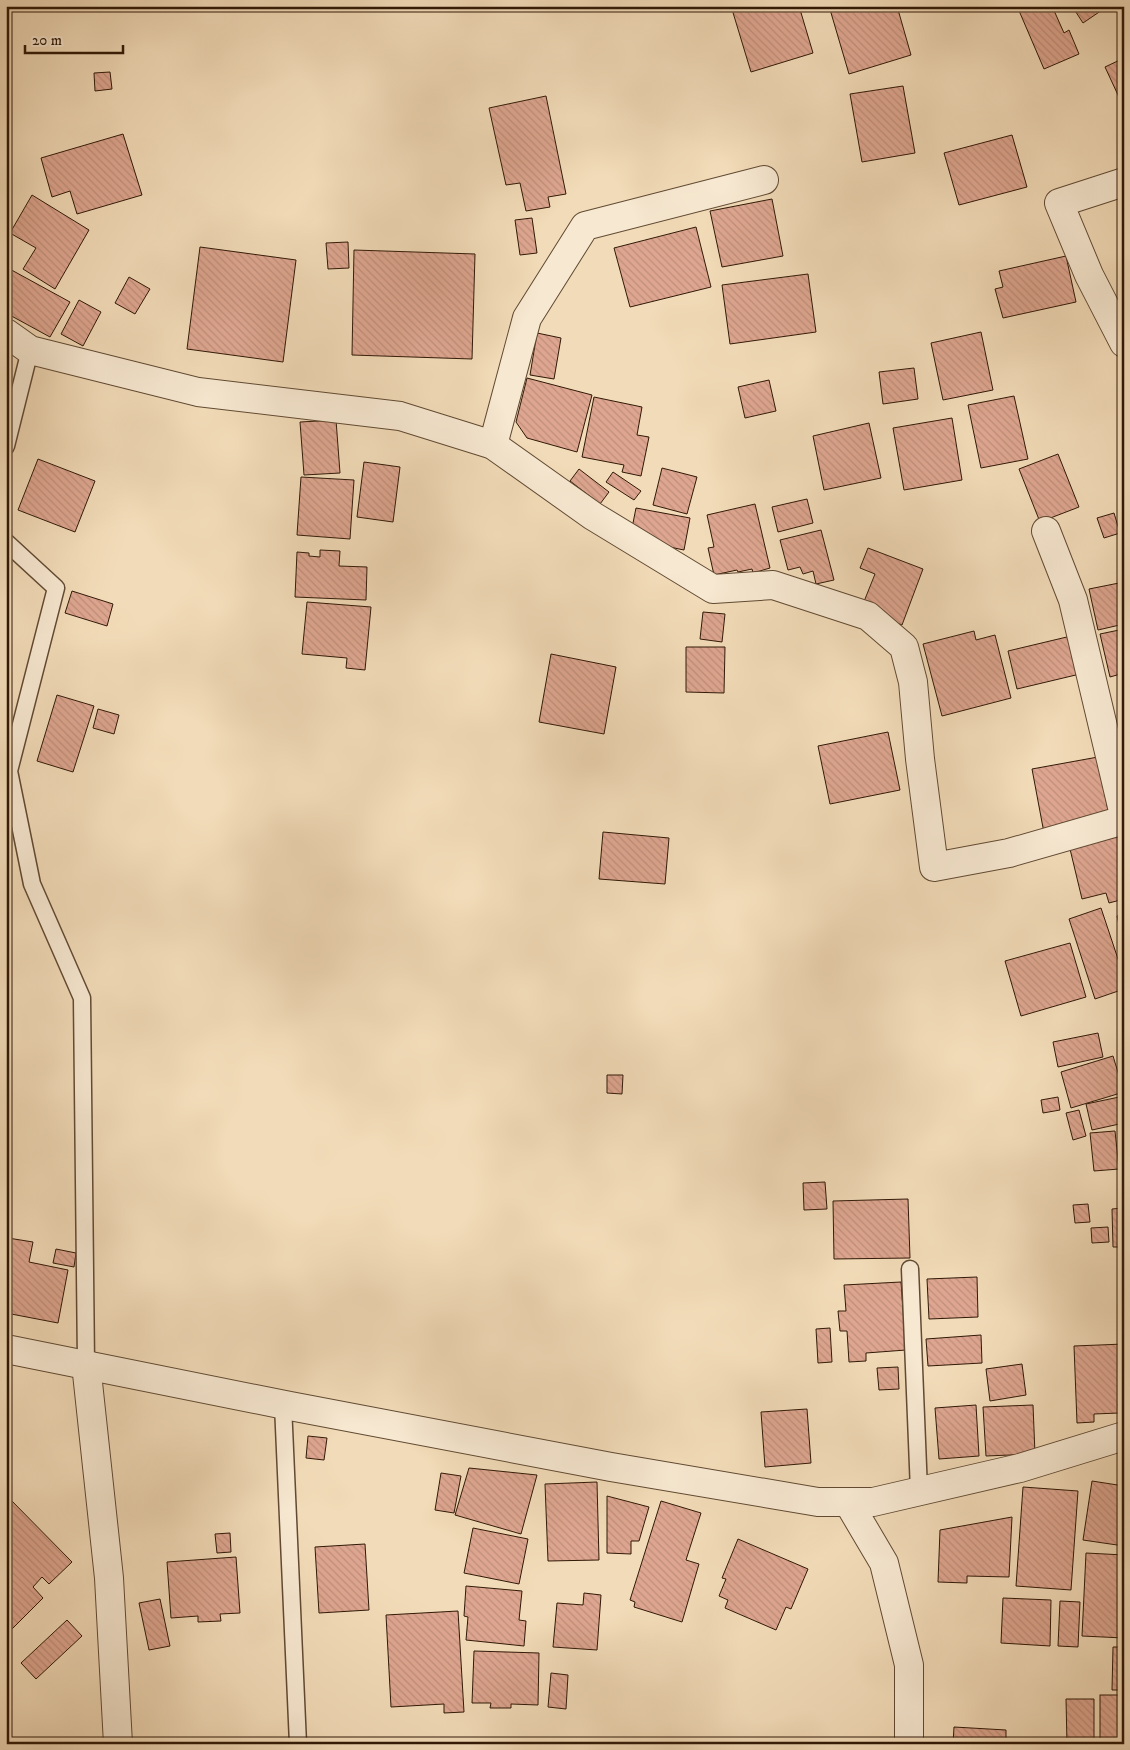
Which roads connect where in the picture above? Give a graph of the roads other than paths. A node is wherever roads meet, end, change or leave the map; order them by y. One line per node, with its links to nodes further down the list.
1 (764, 180): 6 (street)
2 (1124, 182): 4 (street)
3 (6, 333): 5 (street)
4 (1124, 343)
5 (30, 350): 6 (street); 7 (lane)
6 (493, 445): 12 (street)
7 (6, 446)
8 (1046, 531): 11 (street)
9 (6, 542): 10 (lane)
10 (8, 771): 15 (lane)
11 (1124, 814)
12 (1124, 820)
13 (910, 1269): 18 (lane)
14 (6, 1349): 15 (street)
15 (86, 1364): 16 (street); 20 (street)
16 (283, 1405): 19 (street); 21 (lane)
17 (1124, 1436): 18 (street)
18 (919, 1491): 19 (street)
19 (848, 1502): 22 (street)
20 (118, 1744)
21 (298, 1744)
22 (909, 1744)

